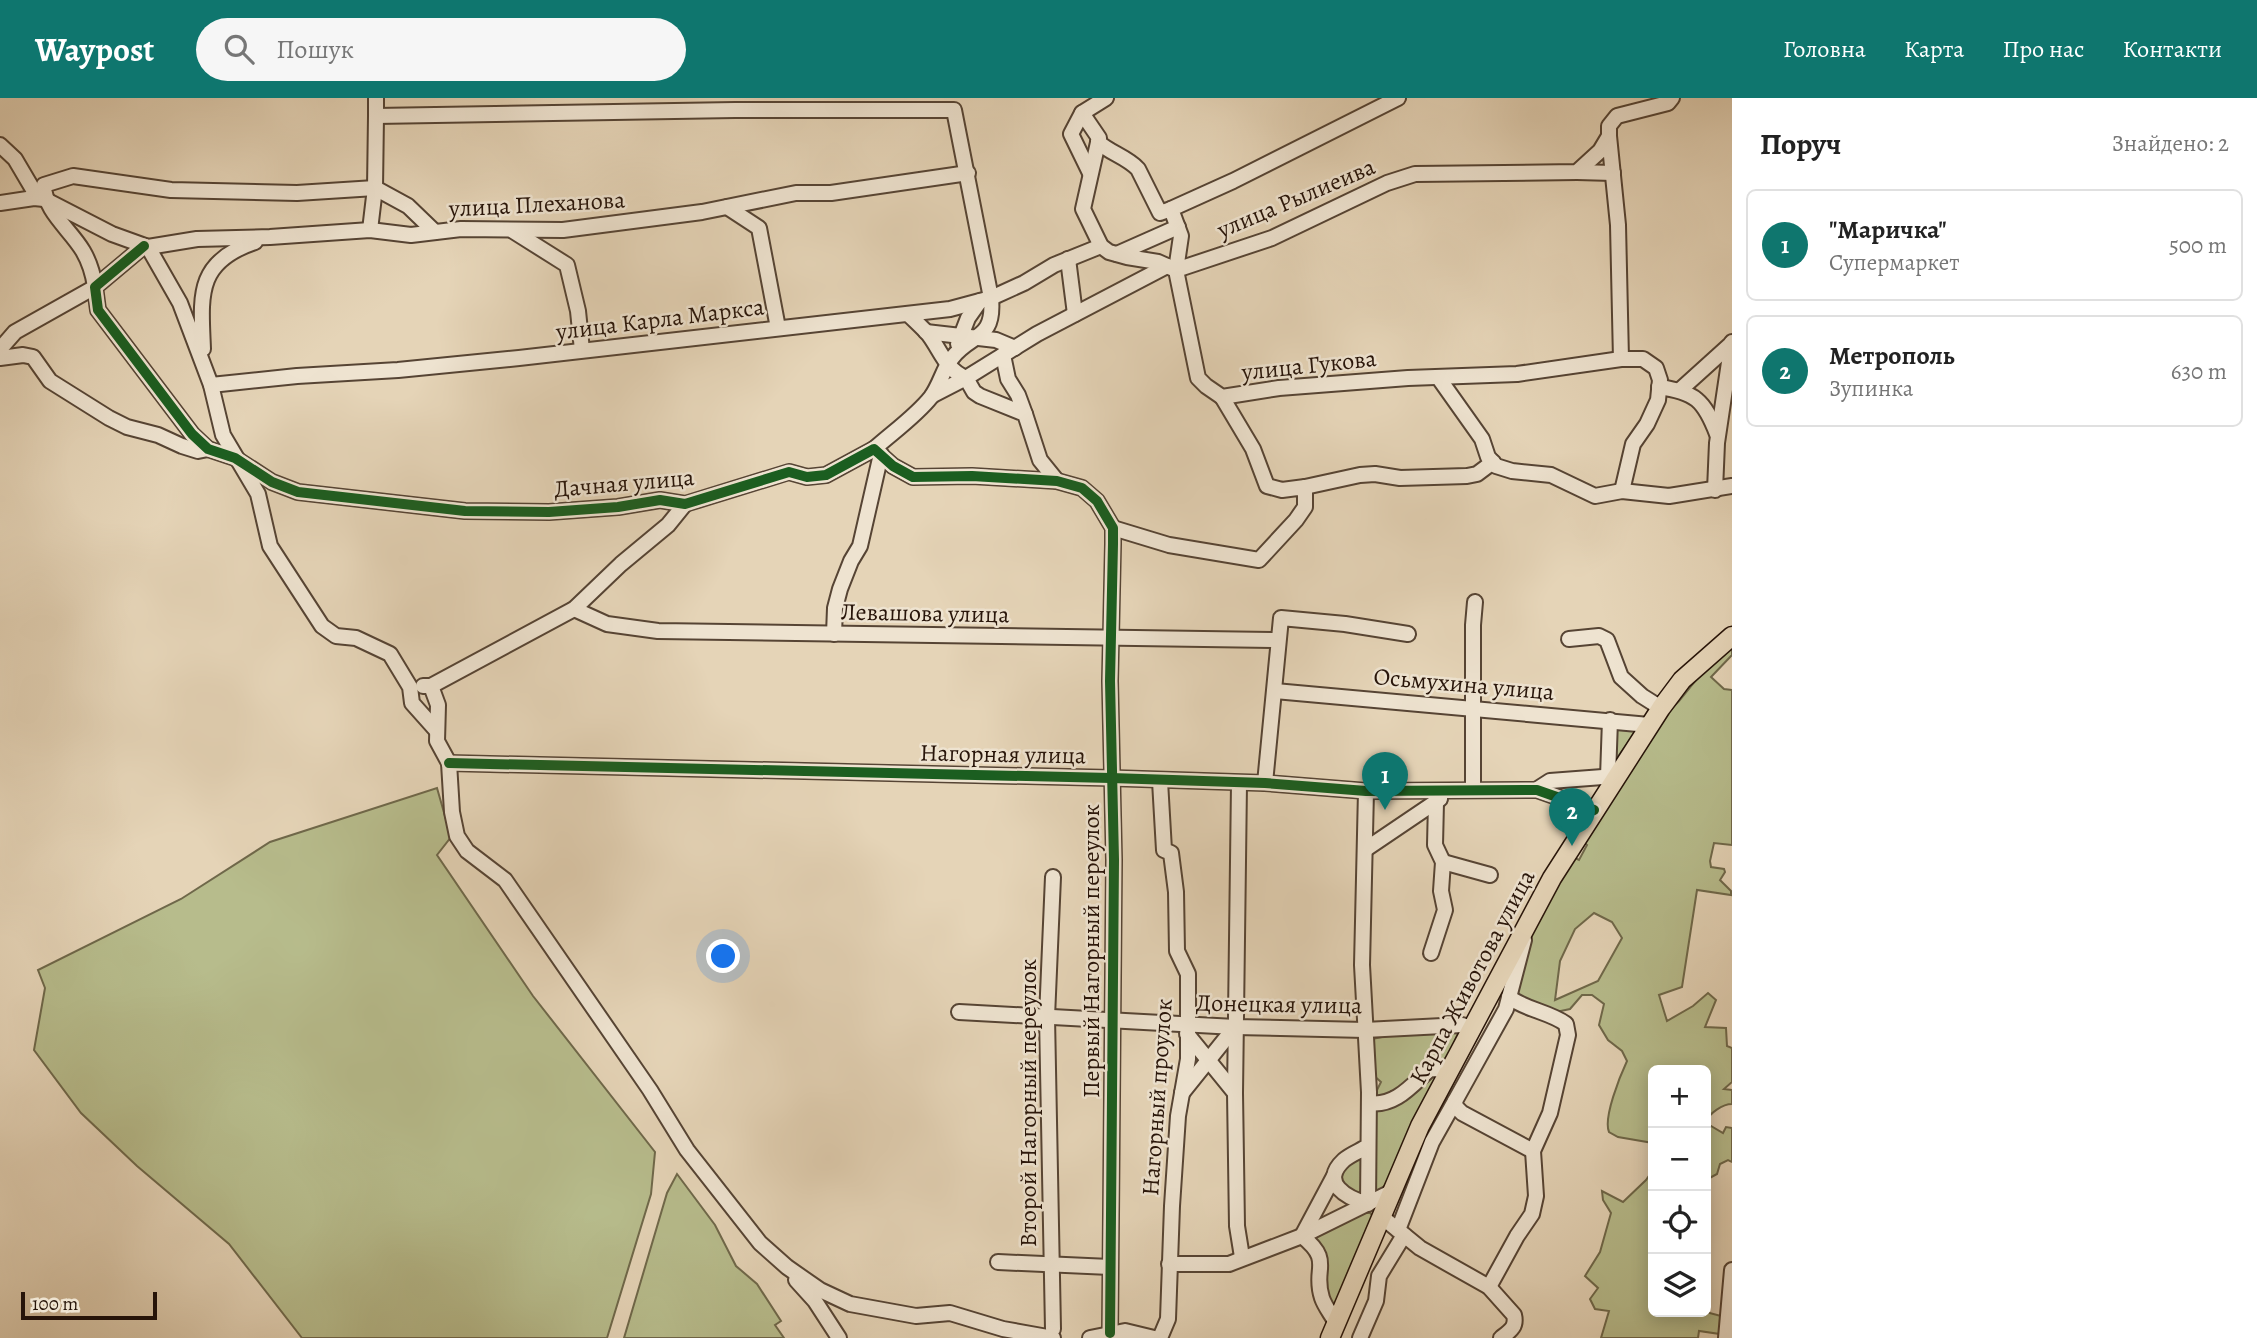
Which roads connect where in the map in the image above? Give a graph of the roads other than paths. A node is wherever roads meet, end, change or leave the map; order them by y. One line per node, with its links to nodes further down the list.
1 (376, 98): 6 (street)
2 (1106, 98): 5 (street)
3 (1398, 98): 18 (street, улица Рылиеива)
4 (1672, 98): 7 (street)
5 (1082, 113): 8 (street); 13 (street)
6 (376, 116): 11 (street); 14 (street)
7 (1609, 136): 10 (street); 12 (street)
8 (1098, 142): 13 (street); 18 (street)
9 (0, 145): 15 (street)
10 (1577, 172): 12 (street, улица Рылиеива); 28 (street, улица Рылиеива)
11 (968, 173): 17 (street, улица Плеханова); 30 (street)
12 (1613, 173): 45 (street)
13 (1091, 174): 25 (street)
14 (374, 188): 15 (street); 20 (street); 22 (street)
15 (41, 199): 16 (street); 24 (street); 29 (street)
16 (0, 203)
17 (727, 207): 21 (street, улица Плеханова); 34 (street)
18 (1171, 209): 19 (street, улица Рылиеива)
19 (1178, 227): 26 (street); 28 (street, улица Рылиеива)
20 (370, 230): 22 (street, улица Плеханова); 23 (street, улица Плеханова)
21 (512, 230): 22 (street, улица Плеханова); 41 (street)
22 (435, 232)
23 (271, 237): 24 (street, улица Плеханова); 46 (street)
24 (146, 246): 29 (street); 46 (street)
25 (1101, 246): 26 (street); 27 (street, улица Карла Маркса)
26 (1117, 254): 28 (street)
27 (1068, 259): 30 (street, улица Карла Маркса); 32 (street)
28 (1172, 268): 32 (street); 53 (street, улица Гукова)
29 (94, 288): 40 (street); 56 (street)
30 (985, 300): 31 (street, улица Карла Маркса); 33 (street); 36 (street, Дачная улица)
31 (908, 314): 34 (street, улица Карла Маркса); 35 (street)
32 (1075, 314): 42 (street)
33 (990, 323): 37 (street); 38 (street)
34 (778, 328): 41 (street, улица Карла Маркса)
35 (926, 332): 36 (street); 44 (street)
36 (960, 337): 37 (street); 44 (street, Дачная улица)
37 (978, 338): 38 (street); 44 (street)
38 (996, 340): 42 (street)
39 (1732, 343): 51 (street); 55 (street)
40 (0, 349)
41 (582, 351): 49 (street, улица Карла Маркса)
42 (1005, 354): 48 (street); 54 (street)
43 (0, 358): 56 (street)
44 (951, 358): 48 (street); 52 (street, Дачная улица)
45 (1621, 359): 47 (street, улица Гукова); 50 (street)
46 (204, 361): 49 (street)
47 (1438, 377): 53 (street, улица Гукова); 59 (street)
48 (966, 378): 52 (street); 54 (street)
49 (211, 385): 58 (street)
50 (1659, 387): 51 (street); 64 (street)
51 (1680, 390): 55 (street)
52 (933, 395): 57 (street, Дачная улица)
53 (1222, 397): 62 (street)
54 (1025, 414): 60 (street)
55 (1718, 435): 63 (street)
56 (208, 449): 58 (street)
57 (878, 452): 60 (street); 65 (street, Дачная улица); 69 (street)
58 (235, 457): 65 (street, Дачная улица); 76 (street)
59 (1493, 462): 62 (street); 64 (street)
60 (1057, 481): 66 (street)
61 (1732, 486): 63 (street)
62 (1305, 487): 66 (street)
63 (1715, 490): 64 (street)
64 (1622, 491)
65 (685, 503): 68 (street)
66 (1113, 528): 72 (street, Первый Нагорный переулок)
67 (1475, 603): 78 (street)
68 (574, 609): 69 (street, Левашова улица); 75 (street)
69 (834, 634): 72 (street, Левашова улица)
70 (1408, 634): 74 (street)
71 (1732, 636): 79 (main road, Карпа Животова улица)
72 (1111, 638): 74 (street, Левашова улица); 85 (street, Первый Нагорный переулок)
73 (1569, 639): 79 (street)
74 (1278, 640): 77 (street)
75 (431, 686): 76 (street); 82 (street)
76 (410, 687): 82 (street)
77 (1275, 691): 78 (street, Осьмухина улица); 87 (street)
78 (1472, 707): 80 (street, Осьмухина улица); 90 (street)
79 (1661, 708): 81 (main road, Карпа Животова улица)
80 (1610, 720): 81 (street, Осьмухина улица); 84 (street)
81 (1649, 725): 84 (main road, Карпа Животова улица)
82 (437, 731): 83 (street)
83 (449, 763): 85 (street, Нагорная улица); 130 (street)
84 (1612, 777): 91 (street); 94 (main road, Карпа Животова улица)
85 (1111, 778): 86 (street, Нагорная улица); 104 (street, Первый Нагорный переулок)
86 (1160, 781): 88 (street, Нагорная улица); 107 (street, Нагорный проулок)
87 (1265, 783): 88 (street, Нагорная улица); 92 (street, Нагорная улица)
88 (1239, 784): 105 (street)
89 (1452, 790): 90 (street, Нагорная улица); 92 (street, Нагорная улица); 93 (street)
90 (1473, 790): 91 (street, Нагорная улица)
91 (1536, 790): 94 (street, Нагорная улица)
92 (1366, 792): 95 (street)
93 (1436, 802): 95 (street); 96 (street)
94 (1594, 810): 99 (main road, Карпа Животова улица)
95 (1366, 849): 108 (street)
96 (1443, 862): 97 (street); 100 (street)
97 (1490, 874)
98 (1053, 877): 103 (street, Второй Нагорный переулок)
99 (1529, 919): 101 (street); 106 (main road, Карпа Животова улица)
100 (1431, 953)
101 (1508, 998): 115 (street); 118 (street)
102 (959, 1012): 103 (street, Донецкая улица)
103 (1047, 1017): 104 (street, Донецкая улица); 128 (street, Второй Нагорный переулок)
104 (1112, 1020): 107 (street, Донецкая улица); 129 (street, Первый Нагорный переулок)
105 (1235, 1027): 107 (street, Донецкая улица); 108 (street, Донецкая улица); 109 (street); 113 (street)
106 (1471, 1028): 108 (street, Донецкая улица); 110 (main road, Карпа Животова улица)
107 (1187, 1029): 109 (street); 114 (street, Нагорный проулок)
108 (1365, 1030): 116 (street)
109 (1208, 1059): 111 (street); 112 (street)
110 (1449, 1070): 116 (street); 120 (main road, Карпа Животова улица)
111 (1220, 1074): 112 (street); 113 (street)
112 (1196, 1075): 114 (street)
113 (1235, 1093): 125 (street)
114 (1181, 1094): 127 (street, Нагорный проулок)
115 (1455, 1101): 118 (street); 123 (street)
116 (1369, 1103): 117 (street)
117 (1368, 1146): 119 (street); 121 (street)
118 (1533, 1152): 132 (street)
119 (1334, 1176): 121 (street); 124 (street)
120 (1391, 1192): 121 (street); 122 (main road, Карпа Животова улица)
121 (1368, 1204): 124 (street)
122 (1382, 1217): 123 (street); 135 (main road, Карпа Животова улица)
123 (1401, 1233): 132 (street); 141 (street)
124 (1302, 1236): 125 (street); 135 (street)
125 (1242, 1257): 127 (street)
126 (999, 1262): 128 (street)
127 (1169, 1264): 140 (street, Нагорный проулок)
128 (1051, 1265): 129 (street); 133 (street, Второй Нагорный переулок)
129 (1110, 1267): 134 (street, Первый Нагорный переулок)
130 (790, 1269): 133 (street); 137 (street)
131 (1732, 1269): 142 (street)
132 (1489, 1287): 136 (street)
133 (1053, 1333)
134 (1110, 1333): 138 (street); 139 (street)
135 (1335, 1333)
136 (1509, 1335)
137 (839, 1338)
138 (1090, 1338)
139 (1154, 1338)
140 (1160, 1338)
141 (1360, 1338)
142 (1726, 1338)

